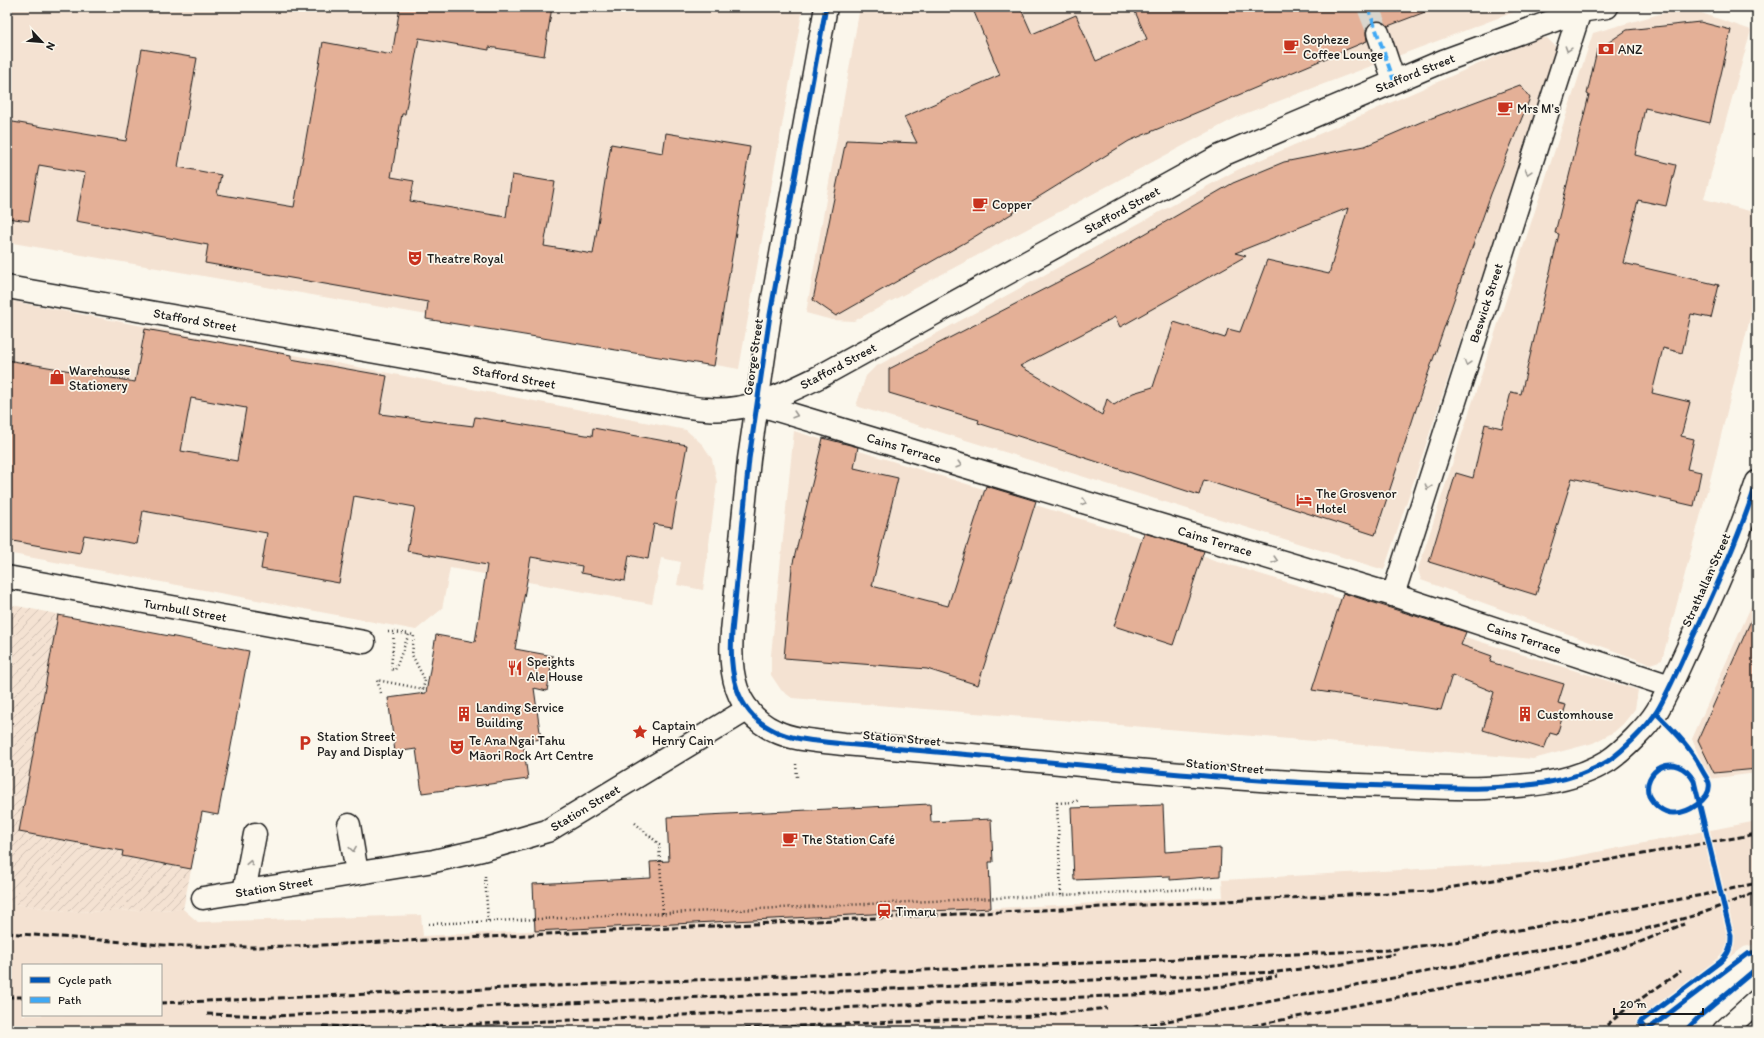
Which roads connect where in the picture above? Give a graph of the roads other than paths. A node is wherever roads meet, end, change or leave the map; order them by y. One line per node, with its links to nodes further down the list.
1 (826, 7): 7 (street, George Street)
2 (1607, 7): 3 (street, Stafford Street)
3 (1580, 11): 5 (street, Stafford Street); 10 (street, Beswick Street, one-way to 10)
4 (1378, 33): 5 (street)
5 (1394, 81): 7 (street, Stafford Street)
6 (7, 287): 7 (street, Stafford Street)
7 (757, 404): 10 (street, Cains Terrace, one-way to 10); 13 (street, George Street)
8 (1757, 482): 12 (street, Strathallan Street)
9 (7, 577): 11 (street, Turnbull Street)
10 (1393, 595): 12 (street, Cains Terrace)
11 (364, 642)
12 (1670, 686): 13 (street, Station Street)
13 (748, 710): 16 (street, Station Street)
14 (349, 825): 16 (street, one-way to 16)
15 (256, 834): 17 (street, one-way to 15)
16 (357, 874): 17 (street, Station Street)
17 (244, 892): 18 (street, Station Street)
18 (203, 898)
19 (1757, 1001): 20 (street)
20 (1724, 1031)

